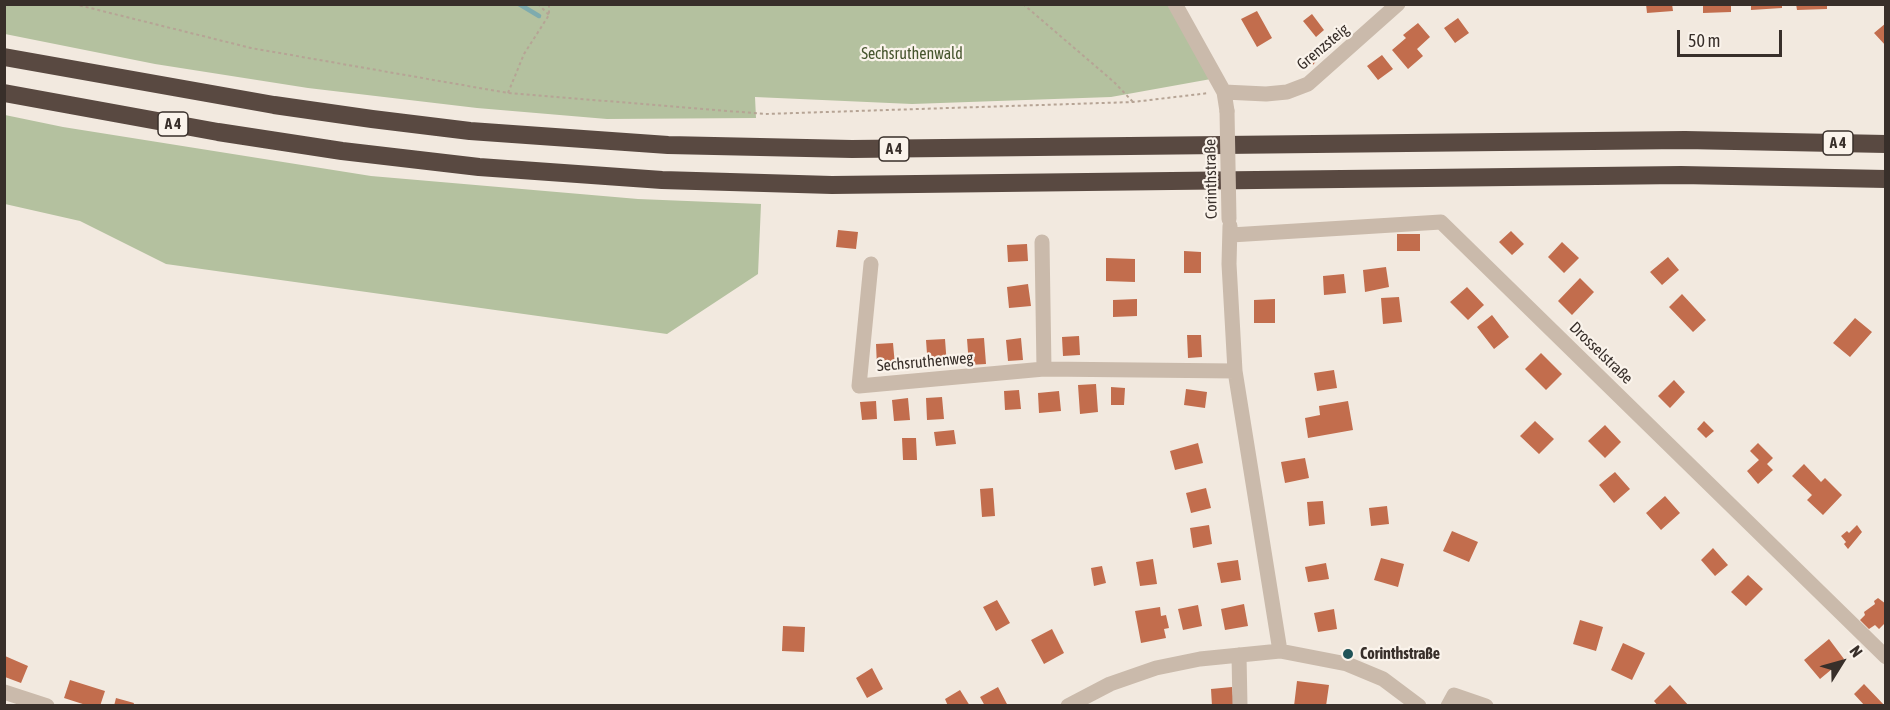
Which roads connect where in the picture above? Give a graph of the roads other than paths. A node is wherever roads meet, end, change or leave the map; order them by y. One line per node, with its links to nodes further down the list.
1 (1174, 4): 4 (street, Corinthstraße)
2 (1398, 4): 4 (street, Grenzsteig)
3 (4, 57): 6 (highway, A 4)
4 (1224, 92): 8 (street, Corinthstraße, bridge)
5 (4, 93): 7 (highway, A 4)
6 (1886, 144)
7 (1886, 179)
8 (1230, 227): 12 (street, Corinthstraße); 15 (street, Drosselstraße)
9 (1042, 242): 11 (street)
10 (871, 264): 11 (street, Sechsruthenweg)
11 (1044, 369): 12 (street, Sechsruthenweg)
12 (1235, 371): 13 (street, Corinthstraße)
13 (1280, 651): 14 (street); 20 (street)
14 (1239, 655): 18 (street); 19 (street)
15 (1886, 657)
16 (4, 692): 17 (street)
17 (47, 705)
18 (1068, 705)
19 (1240, 705)
20 (1419, 705)
21 (1448, 705): 22 (street)
22 (1486, 705)

